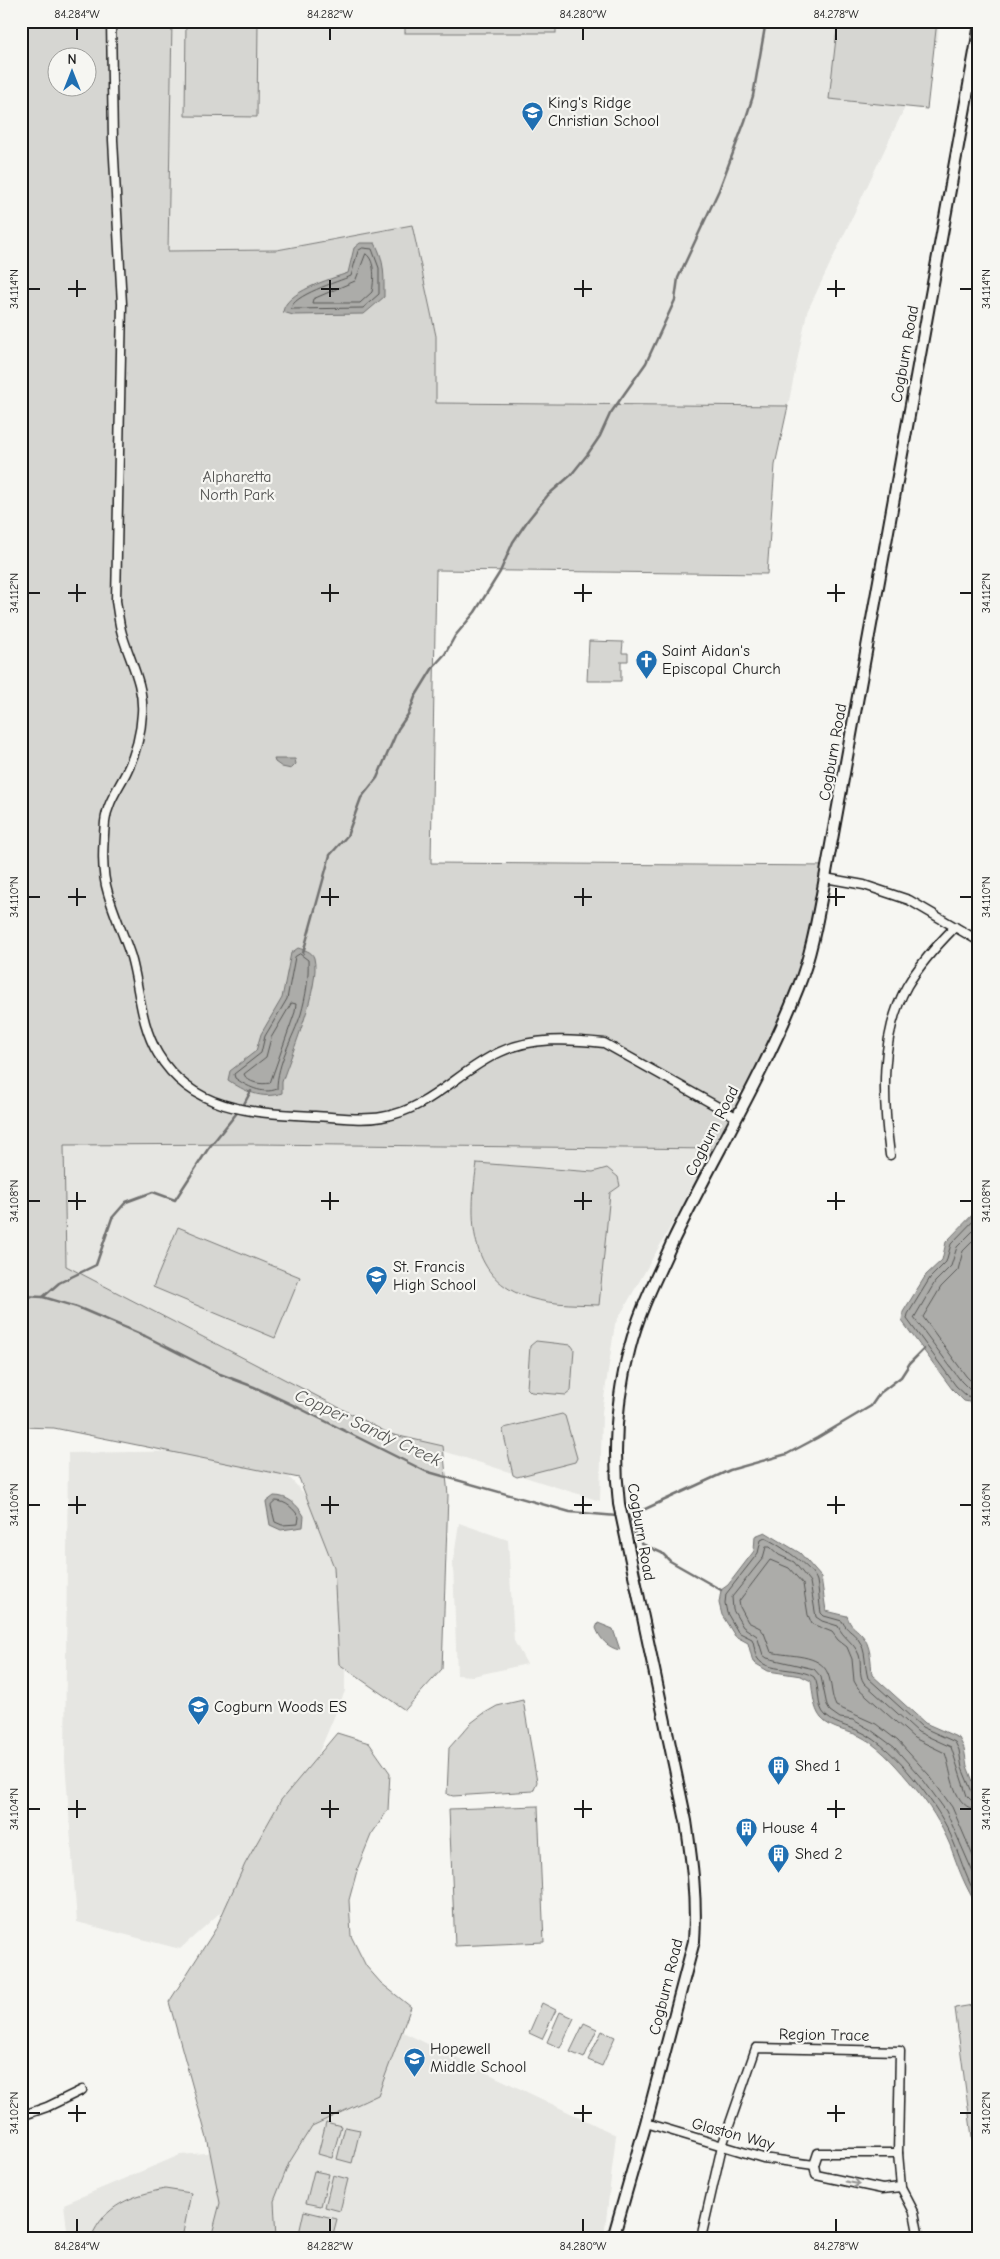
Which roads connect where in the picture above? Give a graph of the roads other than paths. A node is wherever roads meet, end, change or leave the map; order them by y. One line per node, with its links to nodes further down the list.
1 (111, 21): 6 (street)
2 (979, 30): 3 (street, Cogburn Road)
3 (825, 878): 4 (street); 6 (street, Cogburn Road)
4 (955, 927): 5 (street); 7 (street)
5 (979, 941)
6 (736, 1117): 10 (street, Cogburn Road)
7 (890, 1155)
8 (82, 2090): 9 (street)
9 (21, 2116)
10 (646, 2123): 11 (street, Glaston Way); 15 (street, Cogburn Road)
11 (722, 2146): 12 (street, Region Trace); 13 (street, Glaston Way); 16 (street, Region Trace)
12 (898, 2153): 13 (street); 14 (street, Region Trace)
13 (814, 2165): 14 (street, one-way to 14)
14 (901, 2187): 17 (street, Region Trace)
15 (612, 2238)
16 (701, 2238)
17 (919, 2238)

